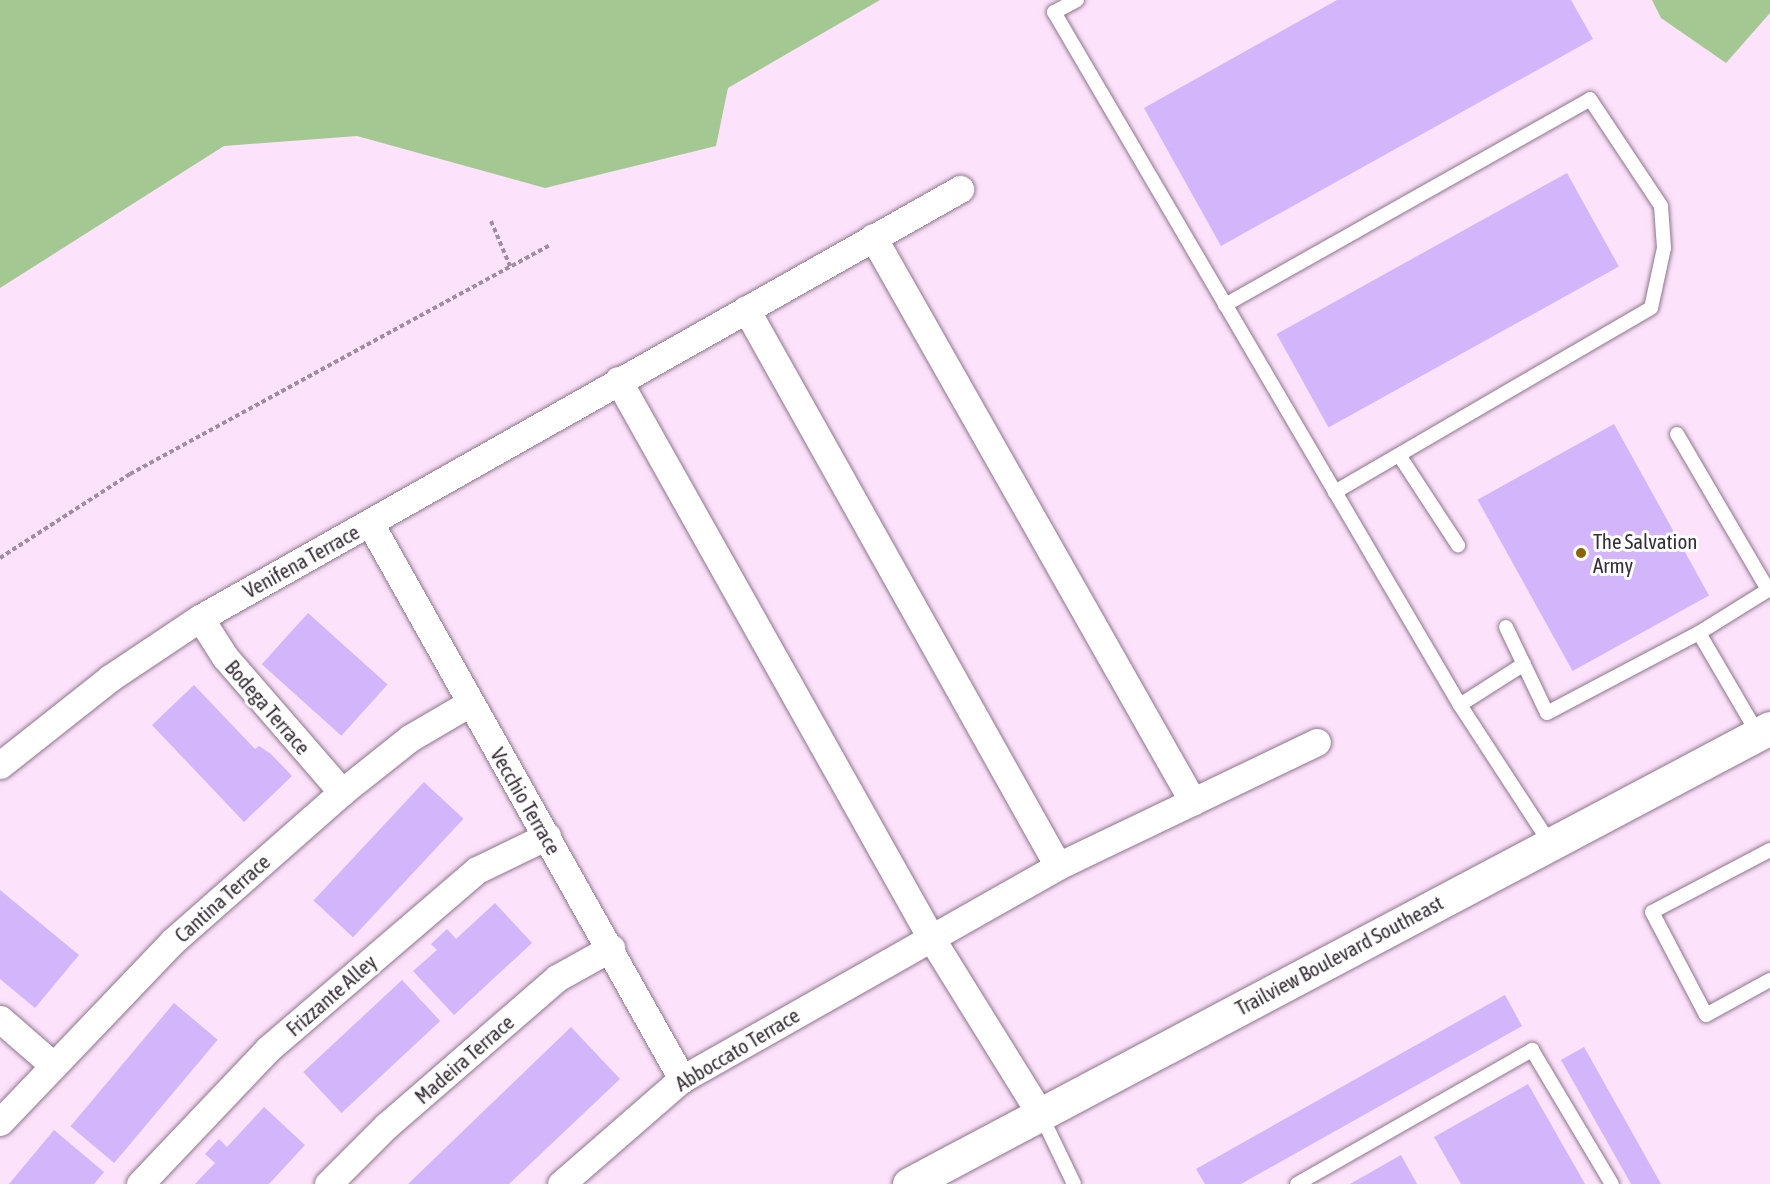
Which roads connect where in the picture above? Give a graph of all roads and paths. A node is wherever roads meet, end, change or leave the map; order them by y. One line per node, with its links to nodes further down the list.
1 (1045, 0): 3 (lane)
2 (1077, 0): 3 (lane)
3 (1054, 12): 9 (lane)
4 (960, 189): 6 (street, Venifena Terrace)
5 (491, 222): 8 (path)
6 (873, 237): 10 (street, Venifena Terrace); 28 (street)
7 (549, 246): 8 (path)
8 (510, 266): 17 (path)
9 (1226, 305): 13 (lane); 14 (lane)
10 (746, 309): 11 (street, Venifena Terrace); 32 (street)
11 (618, 380): 15 (street, Venifena Terrace); 33 (street)
12 (1677, 434): 20 (lane)
13 (1399, 455): 14 (lane); 16 (lane)
14 (1335, 492): 23 (lane)
15 (370, 523): 18 (street, Venifena Terrace); 22 (street, Vecchio Terrace)
16 (1458, 545)
17 (0, 558)
18 (200, 618): 26 (street, Venifena Terrace); 27 (street, Bodega Terrace)
19 (1506, 627): 21 (lane)
20 (1699, 633): 21 (lane); 24 (lane)
21 (1524, 664): 23 (lane)
22 (470, 703): 27 (street, Cantina Terrace); 29 (street, Vecchio Terrace)
23 (1460, 705): 30 (lane)
24 (1764, 731): 30 (street, Trailview Boulevard Southeast)
25 (1317, 742): 28 (street, Abboccato Terrace)
26 (0, 765)
27 (342, 792): 37 (street, Cantina Terrace)
28 (1193, 802): 32 (street, Abboccato Terrace)
29 (547, 836): 34 (street, Vecchio Terrace); 42 (street, Frizzante Alley)
30 (1550, 843): 39 (street, Trailview Boulevard Southeast)
31 (1770, 850): 35 (lane)
32 (1058, 866): 33 (street, Abboccato Terrace)
33 (930, 936): 38 (street, Abboccato Terrace); 39 (street)
34 (611, 948): 38 (street, Vecchio Terrace); 41 (street, Madeira Terrace)
35 (1770, 980)
36 (0, 1019): 37 (street)
37 (53, 1065): 40 (street, Cantina Terrace)
38 (682, 1079): 43 (street, Abboccato Terrace)
39 (1041, 1115): 44 (street, Trailview Boulevard Southeast); 45 (lane)
40 (0, 1122)
41 (336, 1181)
42 (140, 1184)
43 (561, 1184)
44 (909, 1184)
45 (1074, 1184)
46 (1297, 1184): 47 (lane)
47 (1612, 1184)

